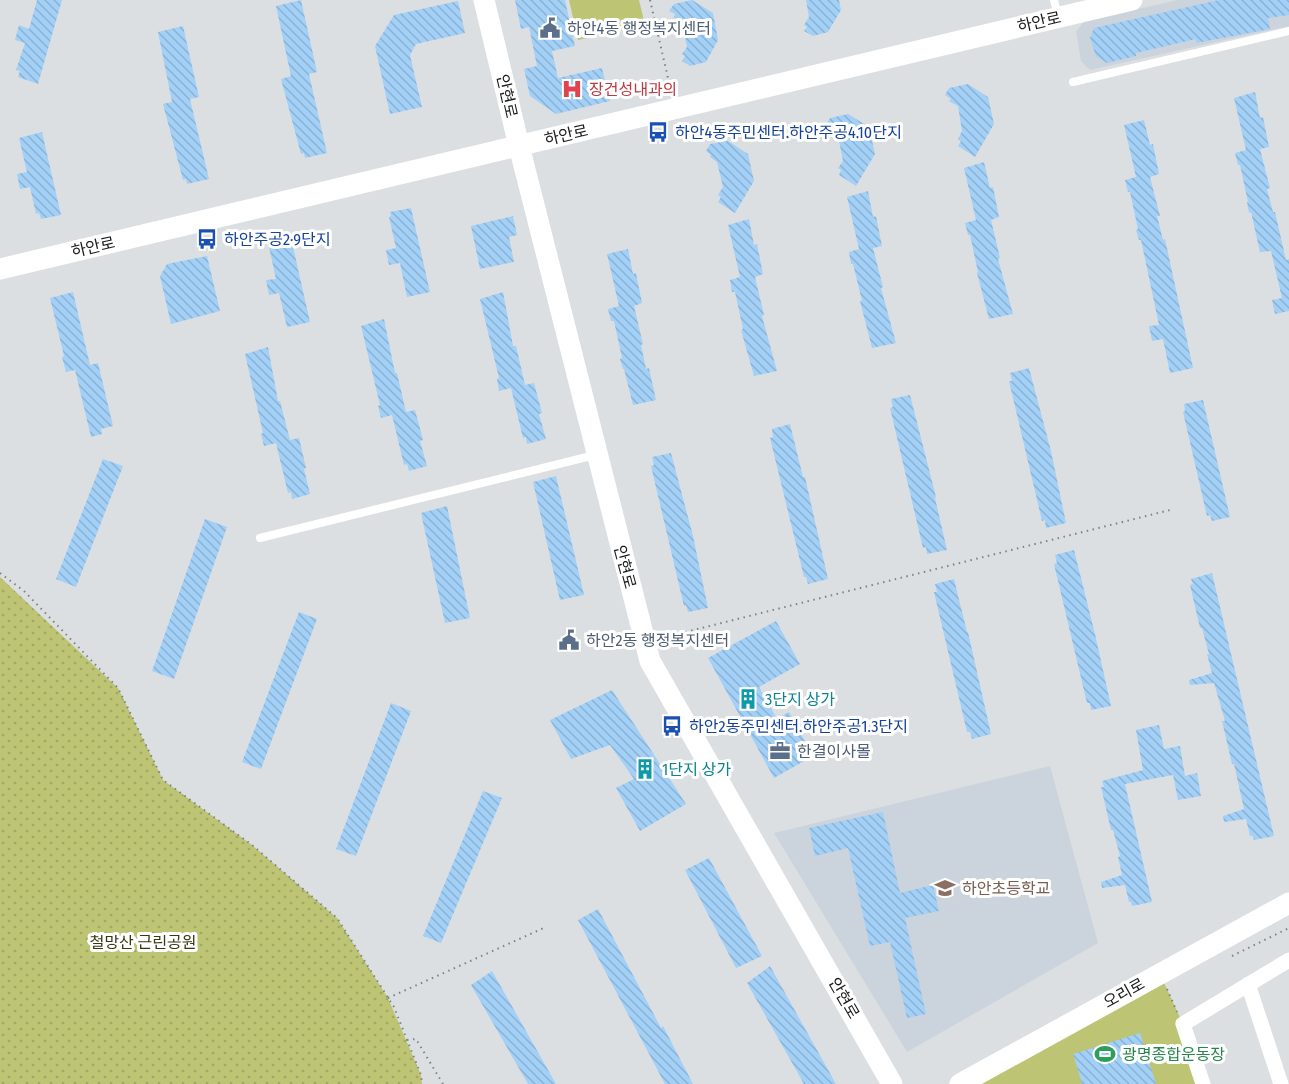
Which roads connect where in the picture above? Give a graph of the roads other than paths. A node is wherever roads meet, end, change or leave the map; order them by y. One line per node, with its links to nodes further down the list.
1 (484, 0): 6 (street, 안현로)
2 (1132, 0): 3 (street, 하안로)
3 (1056, 9): 6 (street, 하안로)
4 (1289, 31): 5 (lane)
5 (1073, 82)
6 (519, 146): 7 (street, 하안로); 8 (street, 안현로)
7 (0, 269)
8 (596, 455): 9 (lane); 13 (street, 안현로)
9 (260, 538)
10 (1289, 903): 14 (street, 오리로)
11 (1289, 960): 12 (street)
12 (1248, 984): 15 (street); 16 (street)
13 (892, 1084)
14 (960, 1084)
15 (1203, 1084)
16 (1281, 1084)

